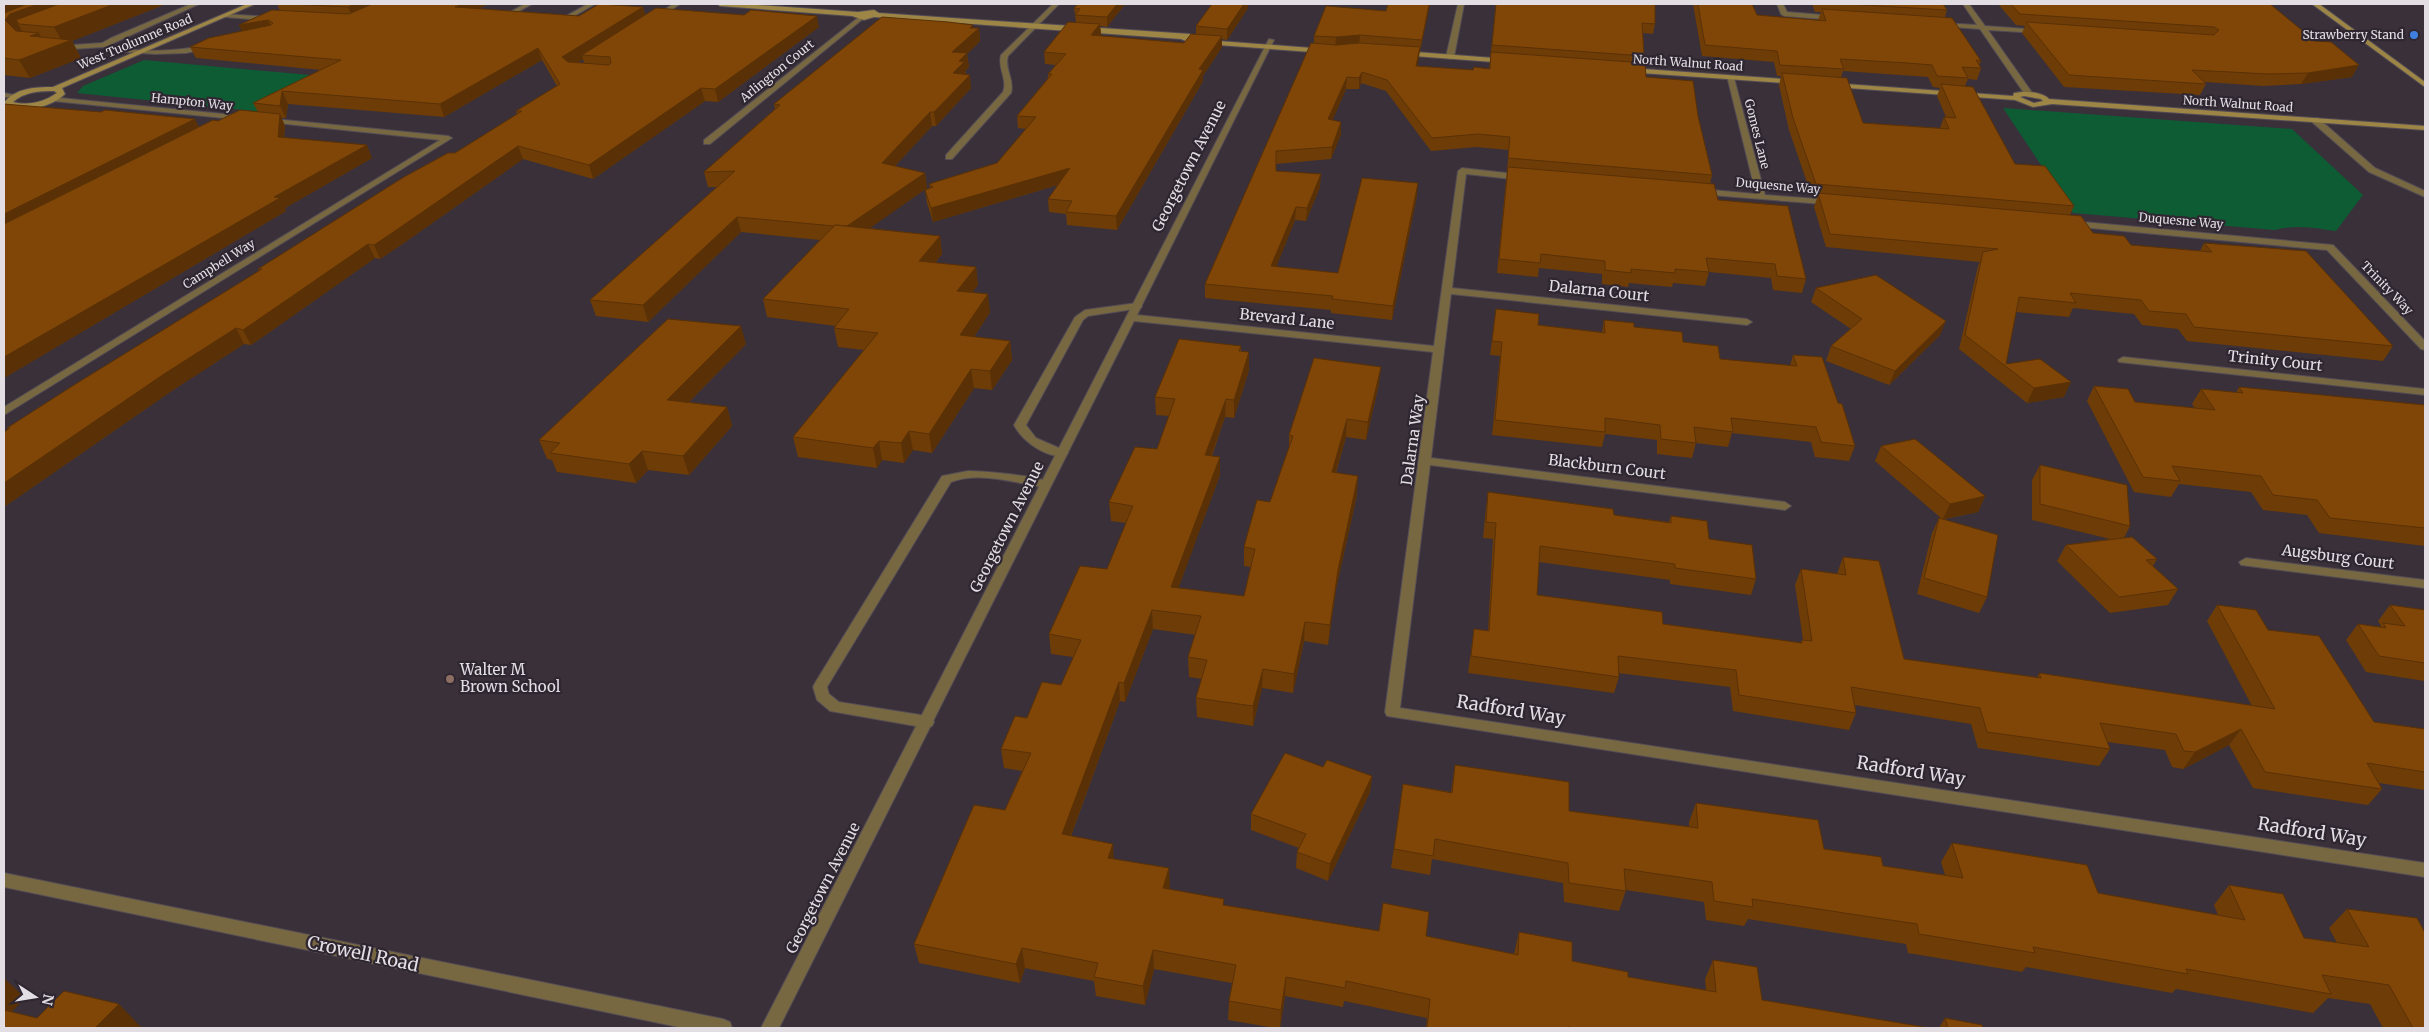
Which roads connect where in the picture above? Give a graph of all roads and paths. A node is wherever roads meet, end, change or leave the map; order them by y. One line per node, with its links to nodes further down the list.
1 (196, 4): 26 (street)
2 (252, 4): 12 (street, West Tuolumne Road)
3 (529, 4): 16 (street)
4 (592, 4): 17 (street)
5 (677, 4): 18 (street)
6 (720, 4): 13 (street)
7 (1056, 4): 20 (street)
8 (1462, 4): 31 (street)
9 (1780, 4): 14 (street)
10 (1966, 4): 21 (street)
11 (2315, 4): 37 (street)
12 (226, 15): 15 (street); 28 (street, West Tuolumne Road)
13 (859, 16): 20 (street); 51 (street, Arlington Court)
14 (1844, 18)
15 (282, 19)
16 (523, 19)
17 (551, 21)
18 (646, 24)
19 (1933, 24): 21 (street)
20 (1032, 26): 24 (street); 52 (street)
21 (1982, 27): 22 (street); 39 (street)
22 (2051, 32)
23 (217, 44): 28 (street)
24 (1269, 44): 25 (street); 29 (street); 61 (street, Georgetown Avenue)
25 (1329, 44)
26 (104, 45): 27 (street); 28 (street)
27 (51, 47)
28 (144, 50): 38 (street, West Tuolumne Road)
29 (1335, 52)
30 (1395, 53): 31 (street)
31 (1450, 57): 32 (street)
32 (1518, 62)
33 (1624, 70): 34 (street, North Walnut Road)
34 (1730, 78): 35 (street, North Walnut Road); 56 (street, Gomes Lane)
35 (1810, 83)
36 (1830, 85): 42 (street)
37 (2425, 85)
38 (54, 89): 41 (street, West Tuolumne Road); 43 (street)
39 (2029, 94): 42 (street); 44 (street)
40 (4, 95): 41 (street)
41 (16, 96): 45 (street)
42 (2016, 98): 44 (street)
43 (53, 99): 45 (street); 49 (street, Hampton Way)
44 (2049, 101): 48 (street, North Walnut Road)
45 (15, 106): 46 (street)
46 (4, 110)
47 (258, 119): 67 (street, Campbell Way)
48 (2315, 120): 50 (street, North Walnut Road); 55 (street)
49 (225, 124)
50 (2425, 128)
51 (707, 142)
52 (949, 157)
53 (1532, 177): 60 (street, Dalarna Way)
54 (1691, 191): 56 (street, Duquesne Way)
55 (2425, 194)
56 (1761, 197): 57 (street, Duquesne Way)
57 (1840, 204)
58 (2065, 224): 59 (street, Duquesne Way)
59 (2330, 247): 63 (street, Trinity Way)
60 (1448, 291): 62 (street, Dalarna Court); 64 (street, Dalarna Way)
61 (1134, 312): 64 (street, Brevard Lane); 68 (street, Georgetown Avenue); 68 (street, Brevard Lane)
62 (1747, 322)
63 (2425, 347)
64 (1440, 350): 69 (street, Dalarna Way)
65 (2122, 360): 66 (street, Trinity Court)
66 (2425, 392)
67 (4, 412)
68 (1062, 454): 70 (street, Georgetown Avenue)
69 (1425, 461): 71 (street, Blackburn Court); 74 (street, Dalarna Way)
70 (1046, 484): 75 (street, Georgetown Avenue); 75 (street)
71 (1785, 506)
72 (2246, 562): 73 (street, Augsburg Court)
73 (2425, 584)
74 (1392, 712): 76 (street, Radford Way)
75 (926, 722): 79 (street, Georgetown Avenue)
76 (2425, 870)
77 (4, 880): 78 (street, Crowell Road)
78 (723, 1028)
79 (770, 1028)

